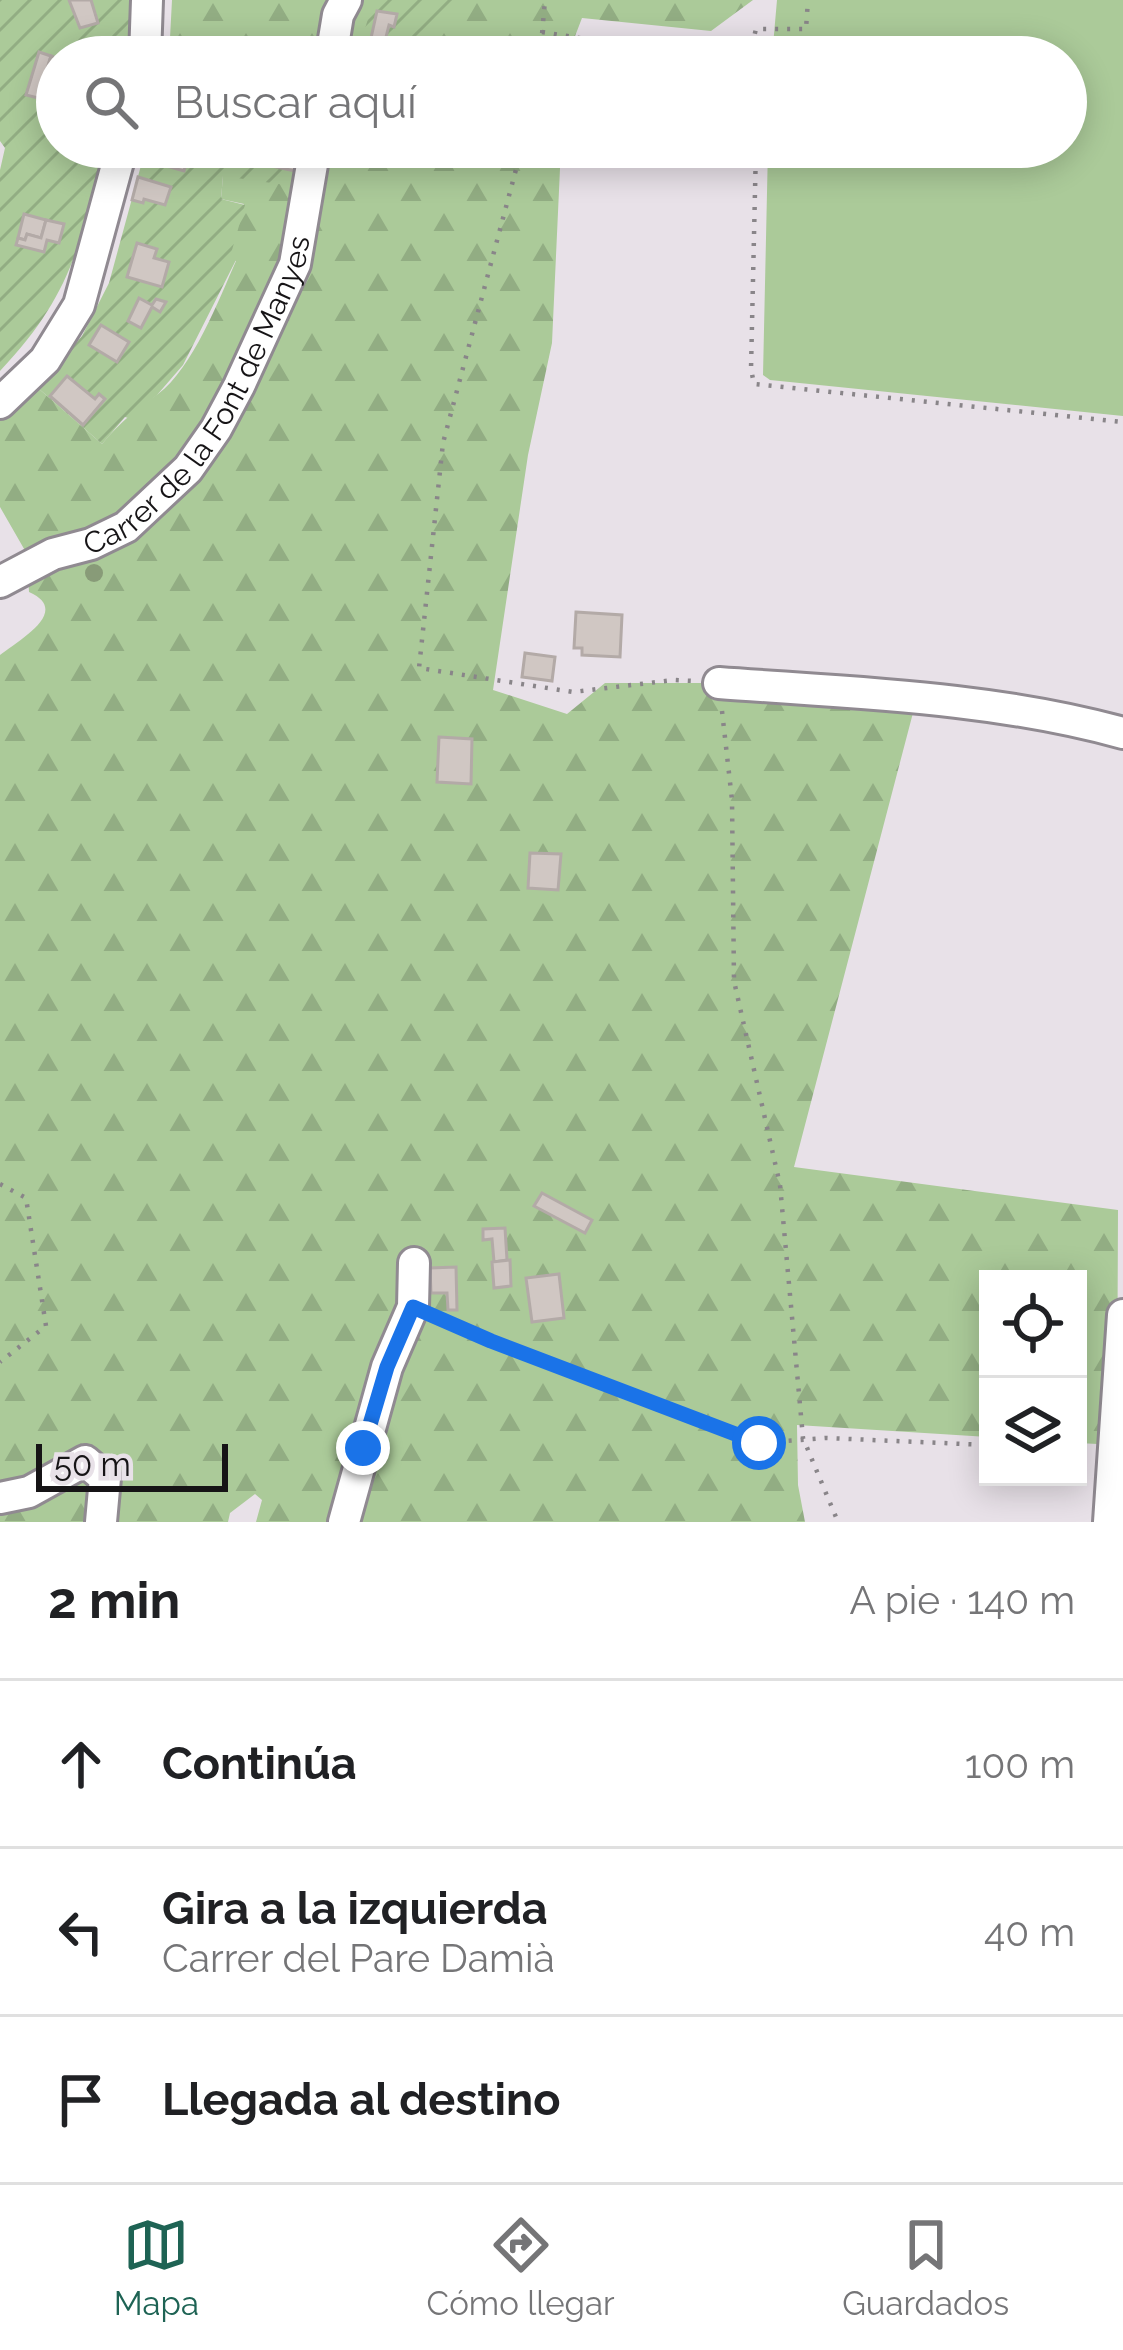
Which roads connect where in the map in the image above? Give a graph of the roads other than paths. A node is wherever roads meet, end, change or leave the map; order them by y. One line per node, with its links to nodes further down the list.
1 (147, 0): 3 (street)
2 (346, 0): 4 (street)
3 (146, 36)
4 (334, 36)
5 (116, 168): 7 (street)
6 (311, 168): 8 (street, Carrer de la Font de Manyes)
7 (0, 403)
8 (0, 582)
9 (719, 683): 10 (street)
10 (1123, 733)
11 (414, 1263): 15 (street)
12 (1123, 1315): 16 (street)
13 (0, 1498): 14 (street)
14 (101, 1522)
15 (344, 1522)
16 (1109, 1522)

